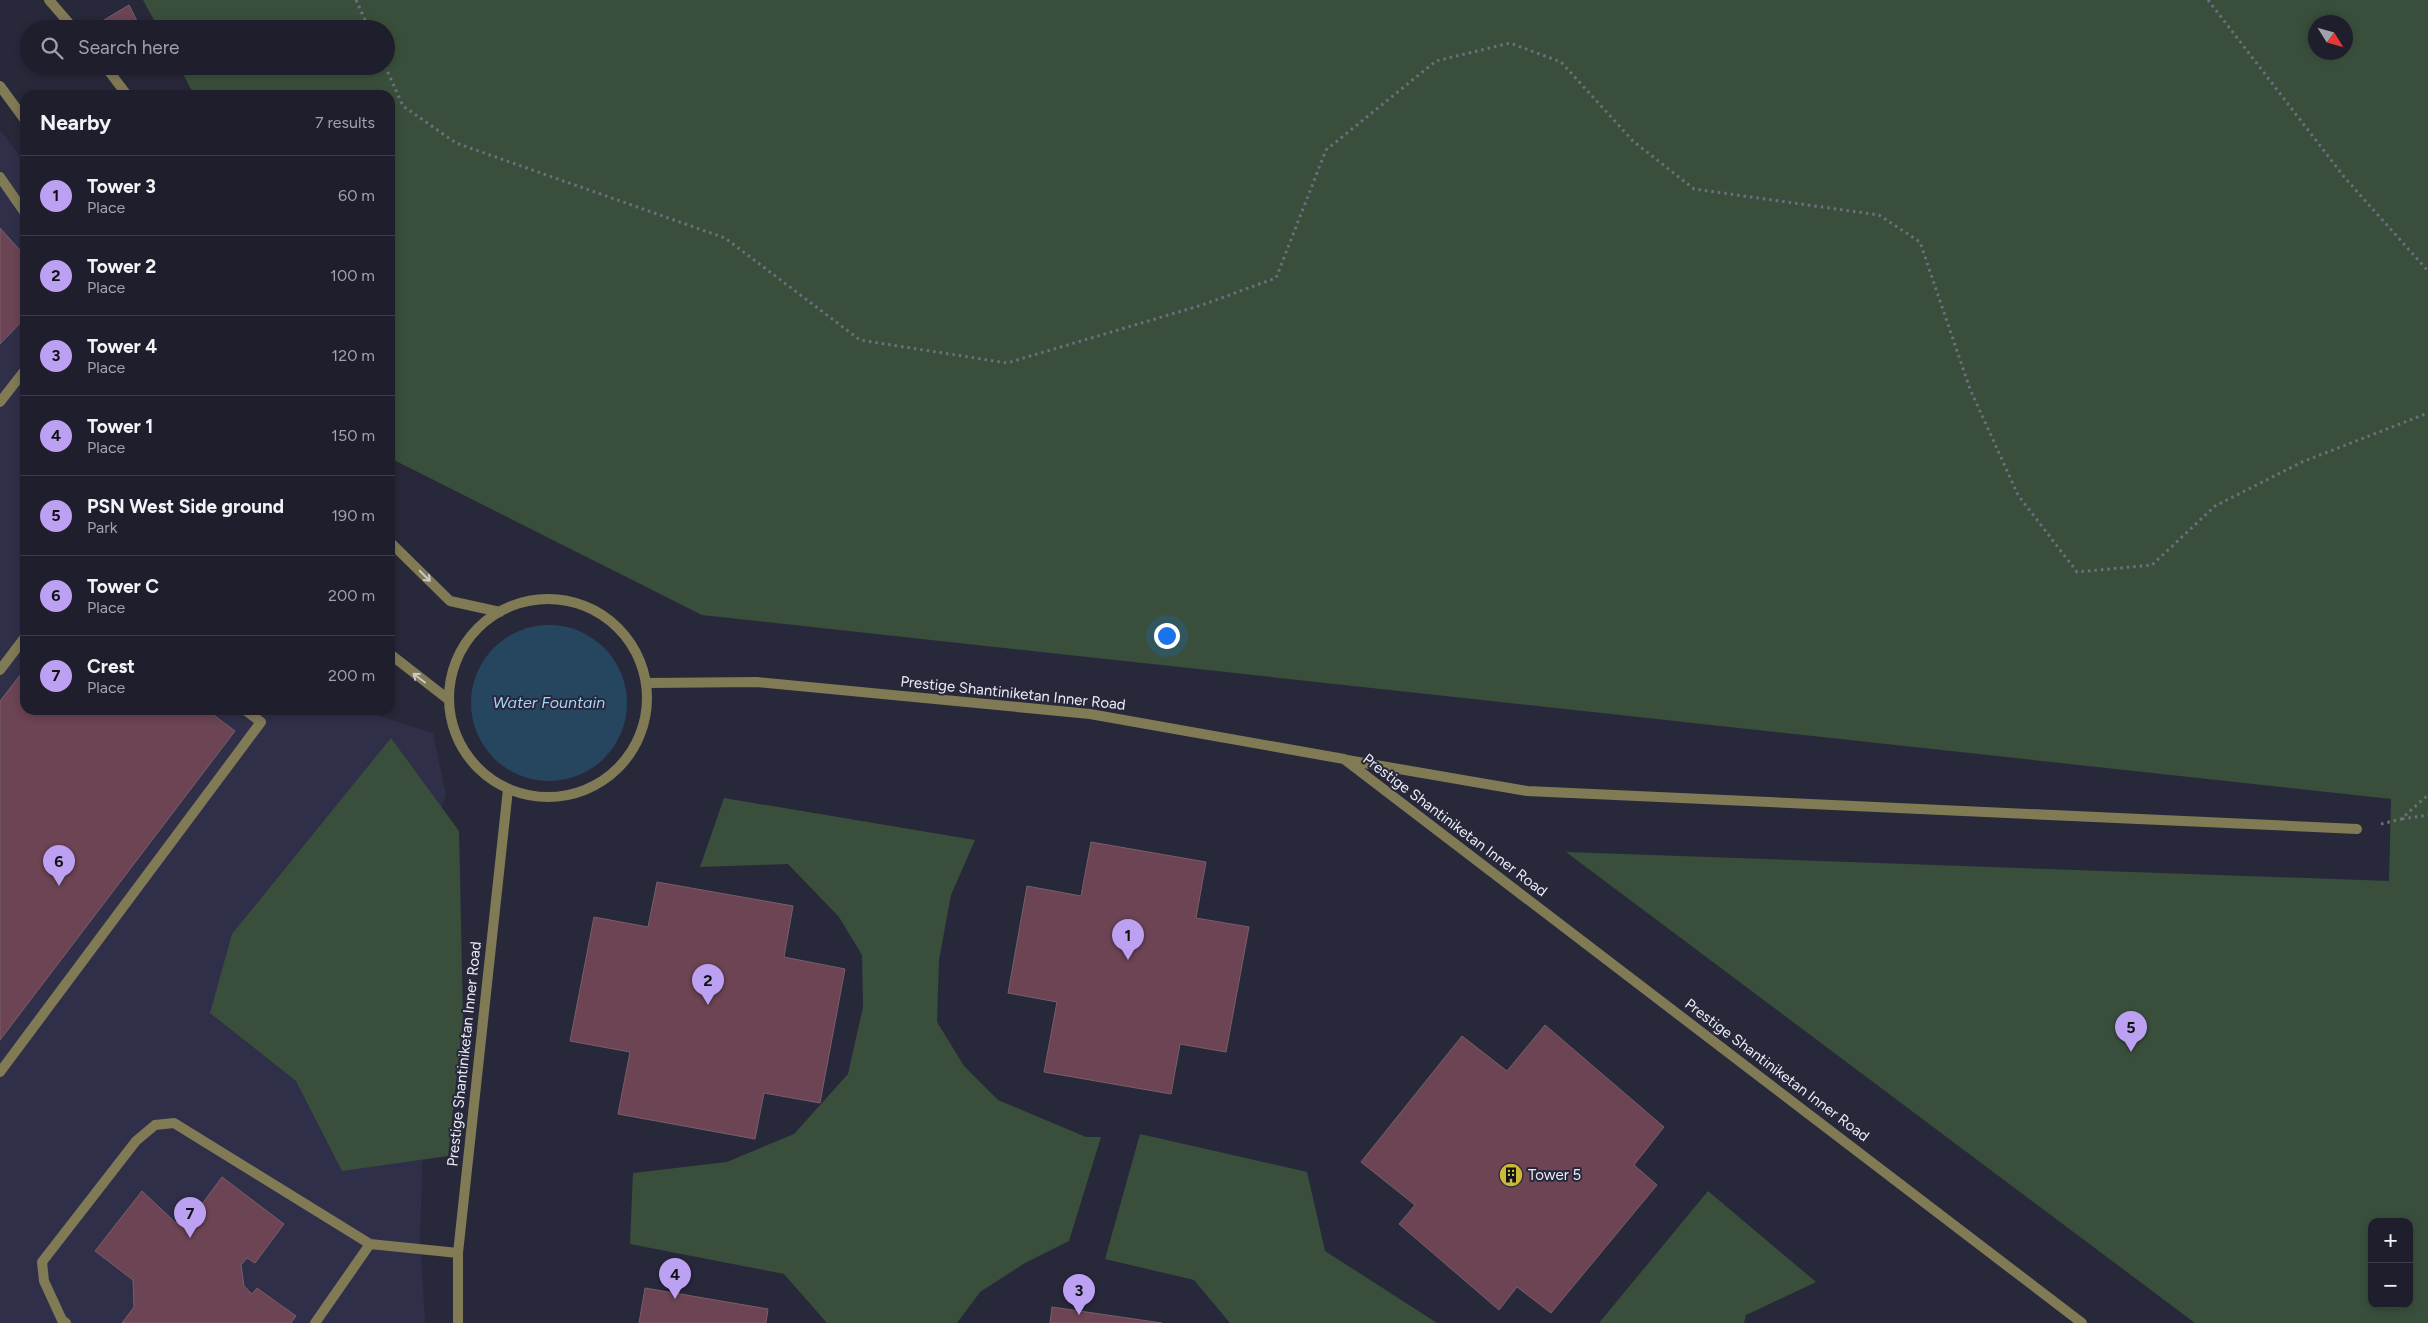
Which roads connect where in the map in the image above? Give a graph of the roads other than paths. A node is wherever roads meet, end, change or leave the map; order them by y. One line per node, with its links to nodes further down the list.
1 (49, 0): 2 (street)
2 (66, 20)
3 (112, 75): 5 (street)
4 (0, 86): 6 (street)
5 (123, 90)
6 (20, 113)
7 (0, 177): 8 (street)
8 (20, 206)
9 (20, 376): 10 (street)
10 (0, 402)
11 (395, 547): 12 (street, one-way to 12)
12 (500, 612): 16 (street); 17 (street)
13 (20, 644): 15 (street)
14 (395, 658): 17 (street, one-way to 14)
15 (0, 670)
16 (647, 684): 19 (street, Prestige Shantiniketan Inner Road); 20 (street)
17 (449, 700): 20 (street)
18 (252, 715): 22 (street)
19 (1344, 760): 21 (street); 28 (street, Prestige Shantiniketan Inner Road)
20 (508, 789): 24 (street, Prestige Shantiniketan Inner Road)
21 (2357, 829)
22 (0, 1072)
23 (370, 1244): 24 (street); 25 (street); 26 (street)
24 (458, 1253): 27 (street, Prestige Shantiniketan Inner Road)
25 (66, 1323)
26 (315, 1323)
27 (458, 1323)
28 (2082, 1323)

